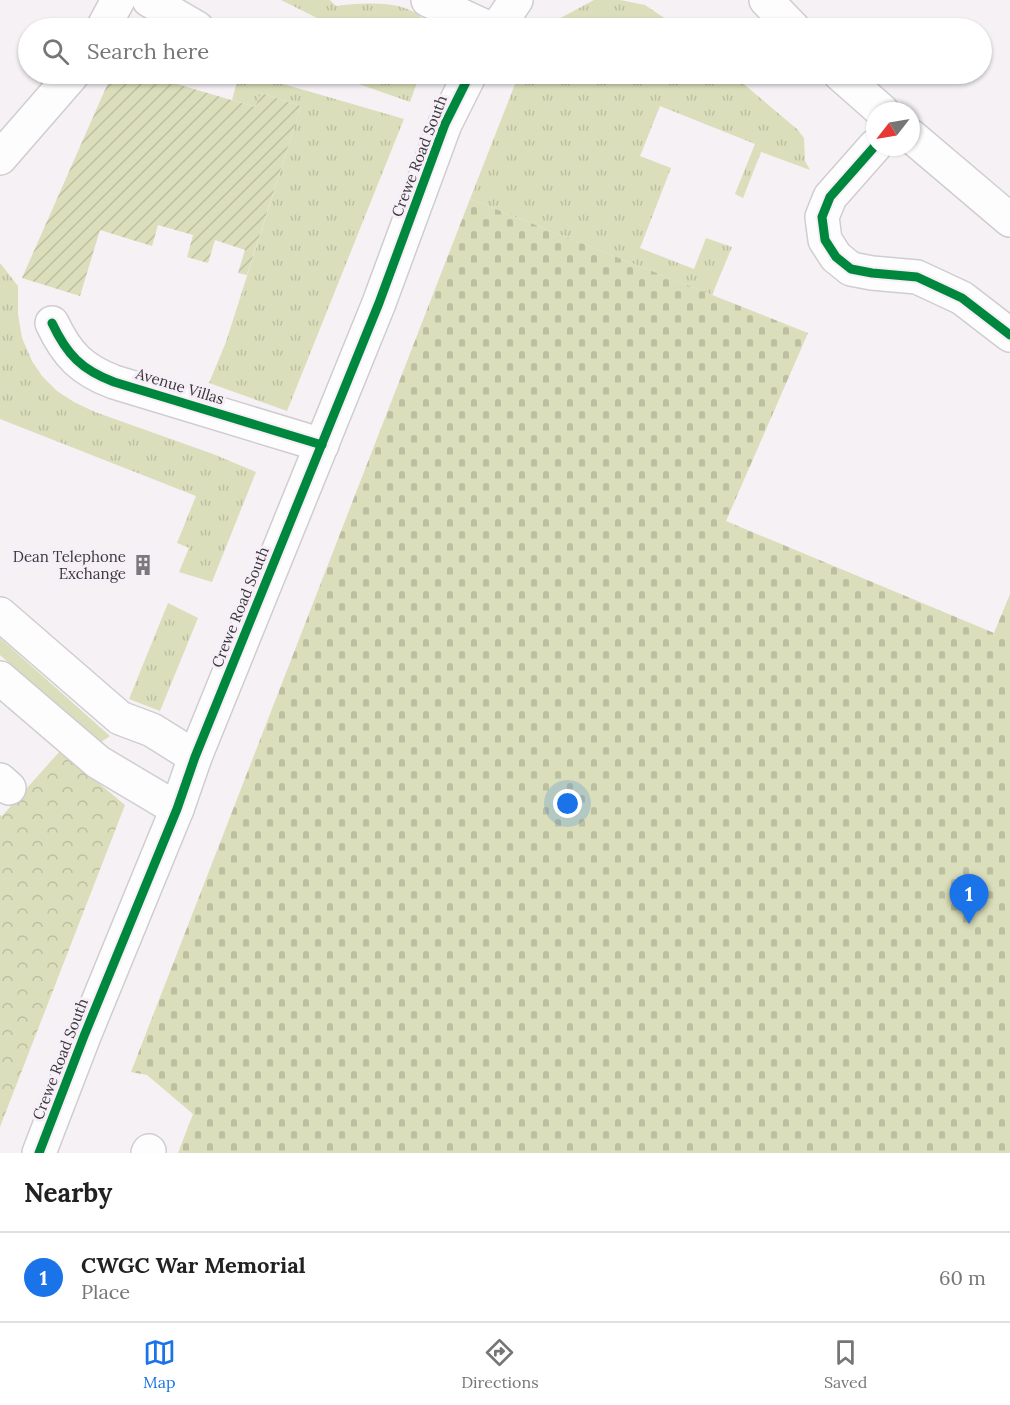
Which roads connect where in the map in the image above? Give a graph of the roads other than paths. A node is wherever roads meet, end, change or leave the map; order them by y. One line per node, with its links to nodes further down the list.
1 (118, 0): 6 (street)
2 (148, 0): 7 (street)
3 (428, 0): 8 (street)
4 (516, 0): 9 (street)
5 (766, 0): 10 (street)
6 (108, 18)
7 (180, 18)
8 (467, 18)
9 (504, 18)
10 (783, 18)
11 (64, 84): 17 (street)
12 (465, 84): 21 (street, Crewe Road South)
13 (851, 84): 14 (street)
14 (872, 102)
15 (920, 144): 18 (street)
16 (866, 156): 20 (street)
17 (0, 158)
18 (1010, 220)
19 (52, 323): 21 (street, Avenue Villas)
20 (1010, 335)
21 (322, 446): 24 (street, Crewe Road South)
22 (0, 614): 24 (street)
23 (0, 678): 25 (street)
24 (195, 757): 25 (street, Crewe Road South)
25 (177, 809): 26 (street, Crewe Road South)
26 (39, 1153)

